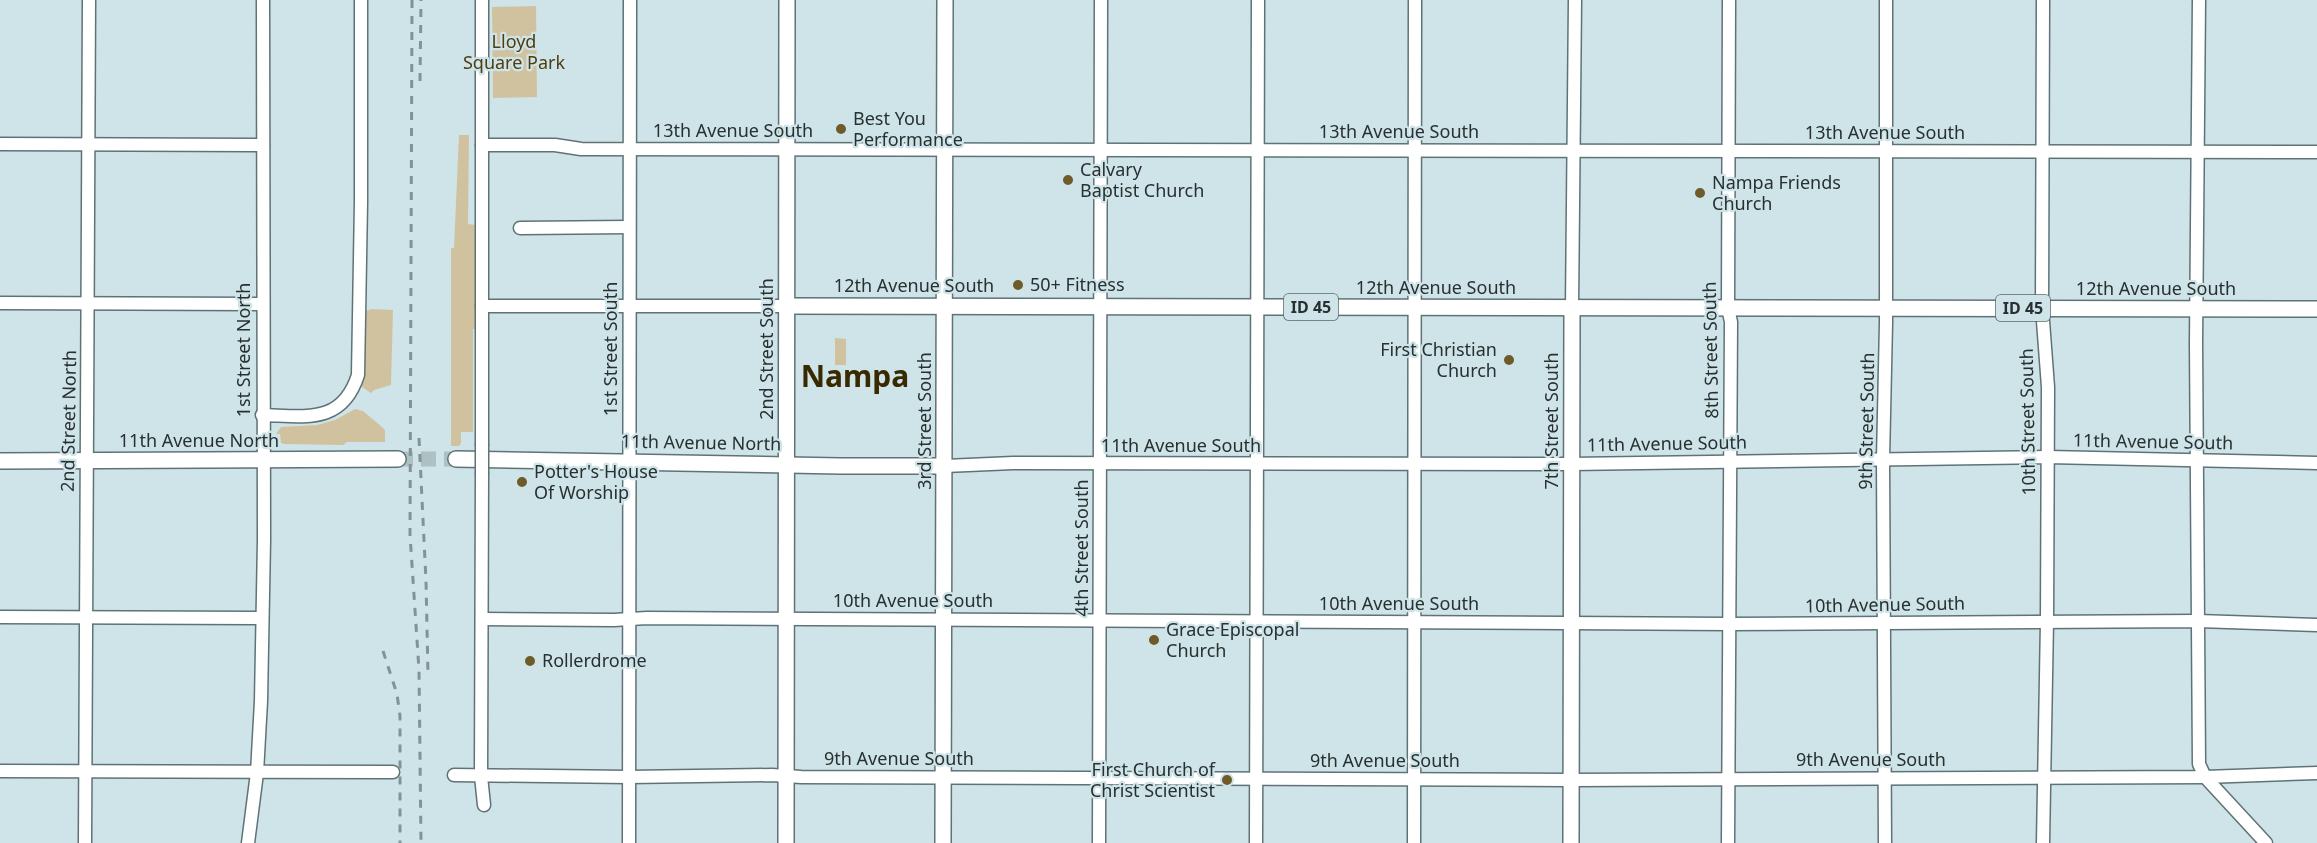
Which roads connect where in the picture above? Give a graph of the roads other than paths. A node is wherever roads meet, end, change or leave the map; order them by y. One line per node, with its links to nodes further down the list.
1 (89, 0): 17 (street, 2nd Street North)
2 (263, 0): 18 (street, 1st Street North)
3 (361, 0): 50 (street)
4 (482, 0): 19 (street)
5 (630, 0): 20 (street, 1st Street South)
6 (787, 0): 21 (main road, 2nd Street South)
7 (945, 0): 22 (main road, 3rd Street South)
8 (1101, 0): 23 (street, 4th Street South)
9 (1258, 0): 24 (street)
10 (1415, 0): 25 (street)
11 (1575, 0): 26 (street, 7th Street South)
12 (1729, 0): 27 (street, 8th Street South)
13 (1886, 0): 28 (street, 9th Street South)
14 (2043, 0): 29 (street, 10th Street South)
15 (2199, 0): 30 (street)
16 (0, 144): 17 (street)
17 (89, 144): 18 (street); 35 (street, 2nd Street North)
18 (263, 145): 36 (street, 1st Street North)
19 (482, 145): 20 (street, 13th Avenue South); 37 (street)
20 (630, 149): 21 (street, 13th Avenue South); 32 (street, 1st Street South)
21 (787, 150): 22 (street, 13th Avenue South); 39 (main road, 2nd Street South)
22 (945, 150): 23 (street, 13th Avenue South); 40 (main road, 3rd Street South)
23 (1101, 150): 24 (street, 13th Avenue South); 42 (street, 4th Street South)
24 (1258, 150): 25 (street, 13th Avenue South); 41 (street)
25 (1415, 150): 26 (street, 13th Avenue South); 44 (street)
26 (1574, 150): 27 (street, 13th Avenue South); 43 (street, 7th Street South)
27 (1728, 151): 28 (street, 13th Avenue South); 45 (street, 8th Street South)
28 (1885, 151): 29 (street, 13th Avenue South); 46 (street, 9th Street South)
29 (2043, 152): 30 (street, 13th Avenue South); 47 (street, 10th Street South)
30 (2199, 152): 31 (street, 13th Avenue South); 48 (street)
31 (2317, 152)
32 (629, 227): 33 (street); 38 (street, 1st Street South)
33 (520, 228)
34 (0, 303): 35 (street)
35 (88, 303): 36 (street); 58 (street, 2nd Street North)
36 (262, 304): 50 (street, 1st Street North)
37 (482, 306): 38 (street, 12th Avenue South); 72 (street, bridge)
38 (629, 306): 39 (street, 12th Avenue South); 60 (street, 1st Street South)
39 (787, 306): 40 (main road, 12th Avenue South); 66 (main road, 2nd Street South)
40 (945, 306): 42 (main road, 12th Avenue South / ID 45); 67 (main road, 3rd Street South)
41 (1257, 306): 42 (main road, 12th Avenue South / ID 45); 44 (main road, 12th Avenue South / ID 45); 63 (street)
42 (1100, 307): 62 (street, 4th Street South)
43 (1572, 307): 44 (main road, 12th Avenue South / ID 45); 45 (main road, 12th Avenue South / ID 45); 65 (main road, 7th Street South)
44 (1414, 308): 64 (street)
45 (1728, 308): 46 (main road, 12th Avenue South / ID 45); 56 (street, 8th Street South)
46 (1885, 308): 47 (main road, 12th Avenue South / ID 45); 54 (street, 9th Street South)
47 (2042, 308): 48 (main road, 12th Avenue South / ID 45); 51 (street, 10th Street South)
48 (2198, 309): 49 (main road, 12th Avenue South / ID 45); 59 (street)
49 (2317, 309)
50 (262, 415): 55 (street, 1st Street North)
51 (2048, 457): 54 (street, 11th Avenue South); 59 (street, 11th Avenue South); 77 (street, 10th Street South)
52 (398, 459): 55 (main road, 11th Avenue North)
53 (456, 459): 60 (main road, 11th Avenue North)
54 (1883, 459): 56 (street, 11th Avenue South); 82 (street, 9th Street South)
55 (264, 460): 58 (main road, 11th Avenue North); 70 (street, 1st Street North)
56 (1730, 460): 65 (street, 11th Avenue South); 81 (street, 8th Street South)
57 (0, 461): 58 (main road, 11th Avenue North)
58 (88, 461): 69 (street, 2nd Street North)
59 (2198, 461): 61 (street, 11th Avenue South); 78 (street)
60 (629, 462): 66 (main road, 11th Avenue North); 73 (street, 1st Street South)
61 (2317, 463)
62 (1100, 464): 63 (street, 11th Avenue South); 67 (street, 11th Avenue South); 75 (street, 4th Street South)
63 (1257, 464): 64 (street, 11th Avenue South); 76 (street)
64 (1414, 464): 65 (street, 11th Avenue South); 79 (street)
65 (1571, 464): 80 (main road, 7th Street South)
66 (787, 465): 67 (main road, 11th Avenue North); 71 (main road, 2nd Street South)
67 (945, 466): 74 (main road, 3rd Street South)
68 (0, 616): 69 (street)
69 (86, 617): 70 (street); 85 (street, 2nd Street North)
70 (262, 618): 88 (street, 1st Street North)
71 (786, 618): 73 (street, 10th Avenue South); 74 (street, 10th Avenue South); 91 (main road, 2nd Street South)
72 (482, 619): 73 (street, 10th Avenue South); 90 (street)
73 (629, 619): 92 (street, 1st Street South)
74 (944, 620): 75 (street, 10th Avenue South); 93 (main road, 3rd Street South)
75 (1100, 620): 76 (street, 10th Avenue South); 96 (street, 4th Street South)
76 (1257, 621): 79 (street, 10th Avenue South); 99 (street)
77 (2047, 621): 78 (street, 10th Avenue South); 82 (street, 10th Avenue South); 94 (street, 10th Street South)
78 (2198, 621): 83 (street, 10th Avenue South); 95 (street)
79 (1413, 622): 80 (street, 10th Avenue South); 100 (street)
80 (1571, 623): 81 (street, 10th Avenue South); 101 (main road, 7th Street South)
81 (1730, 624): 82 (street, 10th Avenue South); 97 (street, 8th Street South)
82 (1884, 624): 98 (street, 9th Street South)
83 (2317, 625)
84 (0, 771): 85 (street)
85 (87, 771): 88 (street); 103 (street, 2nd Street North)
86 (393, 772): 88 (street)
87 (2317, 772): 95 (street, 9th Avenue South)
88 (257, 773): 104 (street, 1st Street North)
89 (454, 775): 90 (street, 9th Avenue South)
90 (481, 776): 92 (street, 9th Avenue South); 102 (street)
91 (786, 776): 92 (street, 9th Avenue South); 93 (street, 9th Avenue South); 106 (main road, 2nd Street South)
92 (629, 777): 105 (street, 1st Street South)
93 (943, 777): 96 (street, 9th Avenue South); 107 (main road, 3rd Street South)
94 (2043, 777): 95 (street, 9th Avenue South); 98 (street, 9th Avenue South); 114 (street, 10th Street South)
95 (2205, 777): 115 (street)
96 (1100, 778): 99 (street, 9th Avenue South); 108 (street, 4th Street South)
97 (1729, 778): 98 (street, 9th Avenue South); 101 (street, 9th Avenue South); 112 (street, 8th Street South)
98 (1885, 778): 113 (street, 9th Street South)
99 (1256, 779): 100 (street, 9th Avenue South); 109 (street)
100 (1413, 779): 101 (street, 9th Avenue South); 110 (street)
101 (1571, 780): 111 (main road, 7th Street South)
102 (484, 805)
103 (85, 843)
104 (248, 843)
105 (629, 843)
106 (786, 843)
107 (943, 843)
108 (1099, 843)
109 (1256, 843)
110 (1413, 843)
111 (1571, 843)
112 (1728, 843)
113 (1885, 843)
114 (2043, 843)
115 (2266, 843)

